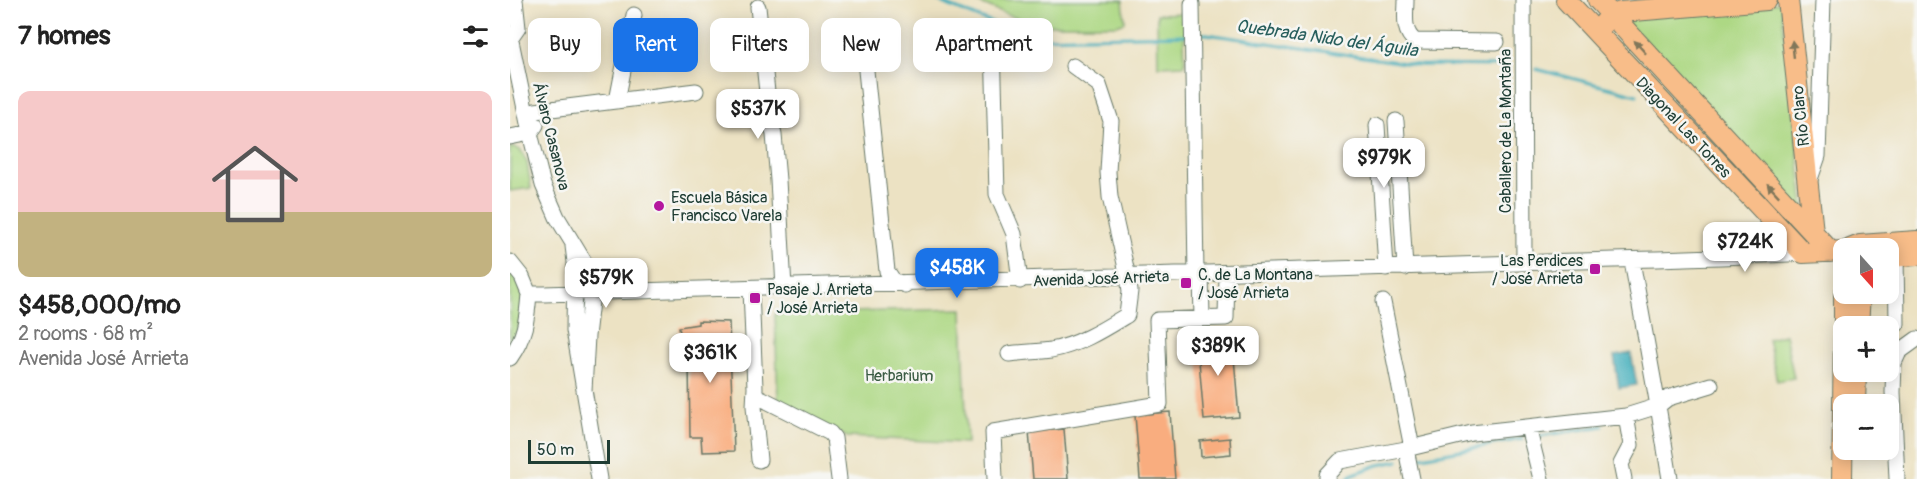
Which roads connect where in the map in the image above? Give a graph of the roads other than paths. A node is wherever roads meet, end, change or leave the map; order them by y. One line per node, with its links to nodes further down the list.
1 (515, 0): 13 (street)
2 (1406, 0): 15 (street)
3 (1523, 0): 39 (street, Caballero de La Montaña)
4 (1566, 0): 14 (main road, Diagonal Las Torres)
5 (1598, 0): 12 (main road, Diagonal Las Torres)
6 (1767, 0): 12 (main road)
7 (1788, 0): 27 (main road, Río Claro, one-way to 7)
8 (1823, 0): 27 (street)
9 (1192, 4): 44 (street)
10 (758, 7): 49 (street)
11 (634, 15): 21 (street)
12 (1612, 15): 14 (main road); 28 (main road, Diagonal Las Torres, one-way to 12)
13 (510, 37): 19 (street, Álvaro Casanova)
14 (1603, 39): 34 (main road, Diagonal Las Torres)
15 (1497, 42)
16 (1073, 66): 45 (street)
17 (866, 72): 42 (street)
18 (994, 72): 46 (street)
19 (516, 91): 22 (street); 25 (street, Álvaro Casanova)
20 (696, 91): 21 (street)
21 (617, 101): 22 (street)
22 (535, 111): 25 (street)
23 (1396, 121): 41 (street)
24 (1377, 124): 40 (street)
25 (530, 133): 26 (street); 29 (street, Álvaro Casanova)
26 (510, 137)
27 (1807, 188): 28 (main road, Río Claro)
28 (1813, 232): 30 (main road, Diagonal Las Torres)
29 (572, 241): 51 (street, Álvaro Casanova); 52 (street, Álvaro Casanova)
30 (1833, 241)
31 (1917, 241): 32 (main road, Avenida José Arrieta)
32 (1899, 243)
33 (1833, 250): 34 (main road, Avenida José Arrieta)
34 (1803, 253): 37 (street, Avenida José Arrieta)
35 (1917, 255): 36 (main road)
36 (1899, 256)
37 (1632, 261): 39 (street, Avenida José Arrieta); 63 (street)
38 (510, 262): 53 (street)
39 (1524, 263): 41 (street, Avenida José Arrieta)
40 (1386, 268): 41 (street, Avenida José Arrieta); 43 (street, Avenida José Arrieta)
41 (1405, 268)
42 (887, 271): 47 (street); 48 (street)
43 (1227, 274): 44 (street, Avenida José Arrieta); 55 (street)
44 (1199, 275): 45 (street, Avenida José Arrieta); 55 (street)
45 (1128, 277): 46 (street, Avenida José Arrieta); 57 (street)
46 (1020, 281): 47 (street, Avenida José Arrieta)
47 (905, 285): 48 (street, Avenida José Arrieta)
48 (868, 286): 49 (street, Avenida José Arrieta)
49 (784, 288): 50 (street, Avenida José Arrieta)
50 (752, 289): 52 (street, Avenida José Arrieta); 62 (street)
51 (574, 293): 52 (street, Avenida José Arrieta); 53 (street, Avenida José Arrieta); 61 (street, Álvaro Casanova)
52 (592, 293): 61 (street, Álvaro Casanova)
53 (529, 294): 58 (street)
54 (1383, 302): 66 (street)
55 (1202, 318): 71 (street)
56 (1917, 339): 79 (street)
57 (1010, 354)
58 (510, 358)
59 (1843, 382): 77 (main road)
60 (1710, 385): 63 (street)
61 (584, 390): 69 (street, Álvaro Casanova)
62 (755, 394): 67 (street); 70 (street)
63 (1658, 406): 64 (street); 76 (street)
64 (1626, 416): 65 (street); 75 (street)
65 (1528, 427): 66 (street); 74 (street)
66 (1409, 448): 72 (street); 73 (street)
67 (759, 460)
68 (1854, 460): 78 (main road)
69 (599, 479)
70 (839, 479)
71 (995, 479)
72 (1327, 479)
73 (1412, 479)
74 (1541, 479)
75 (1624, 479)
76 (1670, 479)
77 (1842, 479)
78 (1855, 479)
79 (1897, 479)

